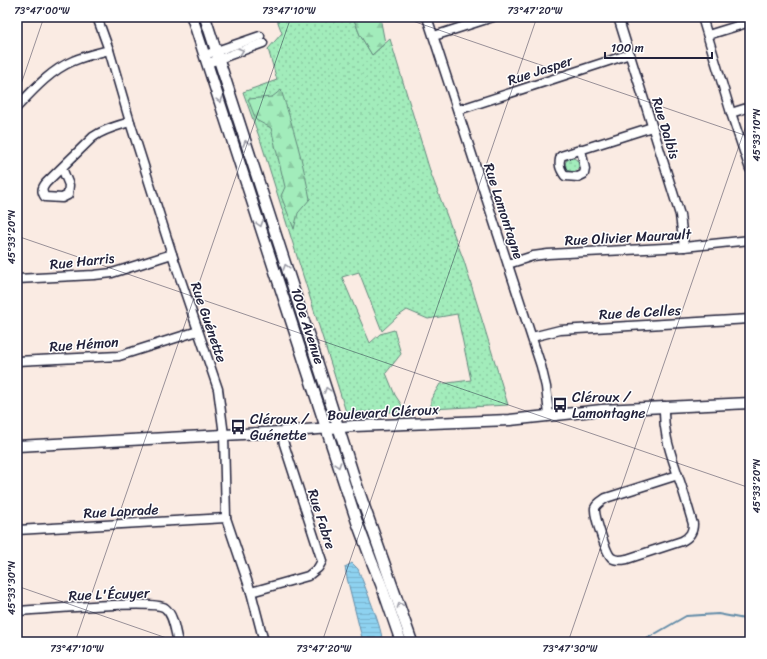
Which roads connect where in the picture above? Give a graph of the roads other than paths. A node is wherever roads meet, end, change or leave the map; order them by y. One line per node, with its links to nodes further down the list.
1 (97, 17): 12 (street, Rue Guénette)
2 (192, 17): 15 (street, 100e Avenue)
3 (205, 17): 14 (street, 100e Avenue)
4 (427, 17): 10 (street, Rue Lamontagne)
5 (493, 17): 10 (street)
6 (618, 17): 13 (street, Rue Dalbis)
7 (702, 17): 9 (street)
8 (750, 22): 9 (street)
9 (708, 35): 19 (street)
10 (434, 36): 18 (street, Rue Lamontagne)
11 (262, 39): 14 (street)
12 (109, 50): 16 (street); 20 (street, Rue Guénette)
13 (630, 54): 18 (street, Rue Jasper); 21 (street, Rue Dalbis)
14 (218, 55): 15 (street); 38 (street, 100e Avenue, one-way to 14)
15 (206, 59): 37 (street, 100e Avenue, one-way to 37)
16 (17, 107)
17 (750, 107): 19 (street)
18 (458, 110): 28 (street, Rue Lamontagne)
19 (731, 113): 24 (street)
20 (130, 122): 23 (street); 27 (street, Rue Guénette)
21 (652, 127): 22 (street); 26 (street, Rue Dalbis)
22 (581, 149)
23 (62, 168)
24 (750, 169)
25 (750, 240): 26 (street, Rue Olivier Maurault)
26 (684, 247): 28 (street, Rue Olivier Maurault)
27 (172, 254): 29 (street, Rue Harris); 31 (street, Rue Guénette)
28 (508, 264): 32 (street, Rue Lamontagne)
29 (17, 279)
30 (750, 319): 32 (street, Rue de Celles)
31 (198, 331): 33 (street, Rue Hémon); 40 (street, Rue Guénette)
32 (532, 338): 36 (street, Rue Lamontagne)
33 (17, 361)
34 (750, 403): 35 (street, Boulevard Cléroux)
35 (664, 406): 36 (street, Boulevard Cléroux); 42 (street)
36 (549, 415): 38 (street, Boulevard Cléroux)
37 (326, 428): 38 (street, Boulevard Cléroux); 39 (street, Boulevard Cléroux); 49 (street, 100e Avenue, one-way to 49)
38 (338, 428): 50 (street, 100e Avenue, one-way to 38)
39 (282, 432): 40 (street, Boulevard Cléroux); 45 (street, Rue Fabre)
40 (224, 435): 41 (street, Boulevard Cléroux); 43 (street, Rue Guénette)
41 (17, 446)
42 (678, 475): 42 (street)
43 (226, 518): 44 (street, Rue Laprade); 45 (street, Rue Guénette)
44 (17, 530)
45 (251, 592): 48 (street, Rue Guénette)
46 (17, 611): 47 (street, Rue L'Écuyer)
47 (178, 642)
48 (264, 642)
49 (401, 642)
50 (412, 642)

